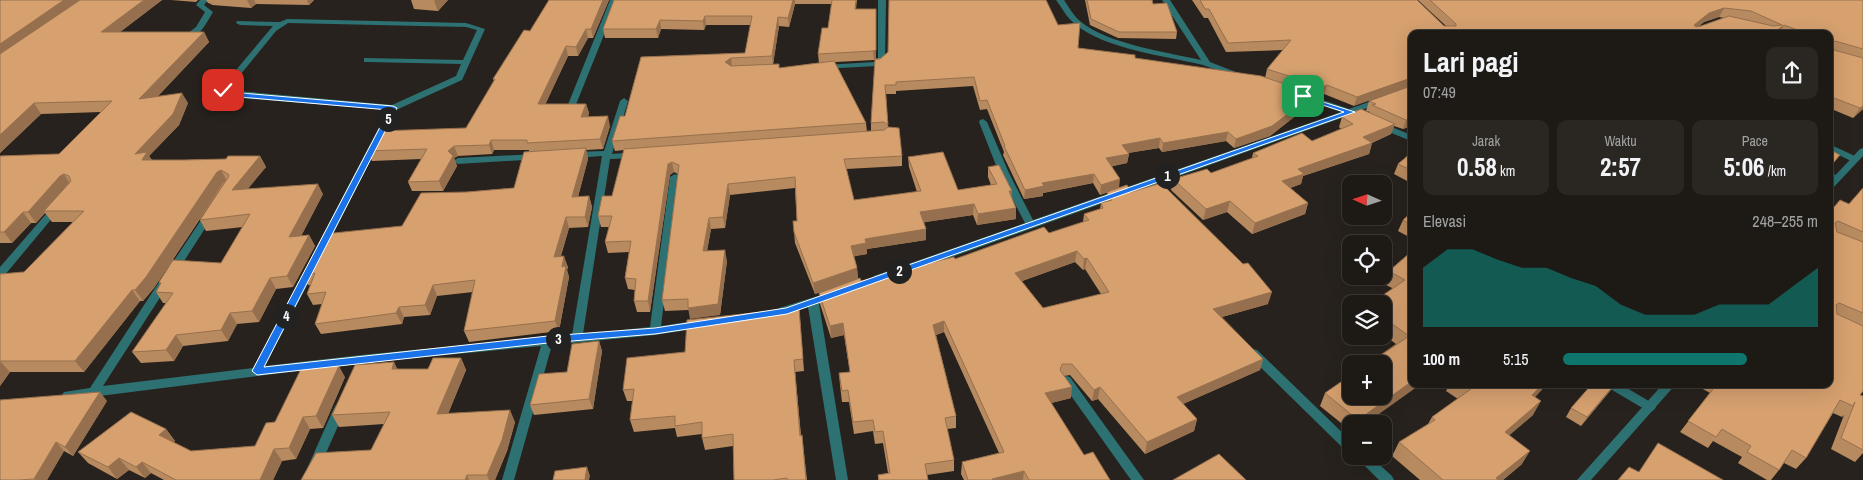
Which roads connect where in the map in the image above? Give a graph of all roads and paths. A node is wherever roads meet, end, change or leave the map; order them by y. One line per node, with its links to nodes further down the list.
1 (204, 0): 8 (street)
2 (614, 0): 17 (street)
3 (882, 0): 12 (street)
4 (1060, 0): 11 (street)
5 (1166, 0): 11 (street)
6 (240, 23): 7 (street)
7 (280, 24): 10 (street); 18 (street)
8 (187, 38)
9 (367, 60): 10 (street)
10 (466, 62): 18 (street)
11 (1206, 64): 13 (street)
12 (818, 67)
13 (1252, 79)
14 (1288, 91): 19 (street)
15 (1394, 95): 19 (street)
16 (624, 101): 24 (street)
17 (571, 107)
18 (393, 108): 46 (street)
19 (1360, 116): 21 (street); 30 (street)
20 (983, 122): 34 (street)
21 (1408, 137)
22 (1833, 149): 26 (street)
23 (1863, 151): 26 (street)
24 (607, 155): 25 (street); 27 (street); 42 (street)
25 (644, 155)
26 (1854, 159): 28 (street)
27 (458, 161)
28 (1833, 176)
29 (675, 177): 41 (street)
30 (1153, 181): 31 (street); 34 (street)
31 (1164, 191)
32 (66, 197): 35 (street)
33 (217, 203): 51 (street)
34 (1031, 225): 36 (street)
35 (0, 274)
36 (866, 283)
37 (840, 293): 38 (street)
38 (813, 302): 39 (street); 59 (street)
39 (772, 314)
40 (710, 323): 41 (street)
41 (655, 331): 42 (street)
42 (577, 338): 43 (street)
43 (548, 340): 45 (street); 58 (street)
44 (1252, 352): 55 (street)
45 (362, 359): 46 (street); 47 (street)
46 (257, 371): 51 (street)
47 (354, 376)
48 (1066, 380): 60 (street)
49 (1618, 388): 54 (street)
50 (1667, 388): 54 (street)
51 (92, 392): 53 (street)
52 (346, 394): 57 (street)
53 (56, 396)
54 (1650, 407): 62 (street)
55 (1342, 440)
56 (1371, 465): 61 (street)
57 (308, 480)
58 (508, 480)
59 (842, 480)
60 (1138, 480)
61 (1388, 480)
62 (1583, 480)

